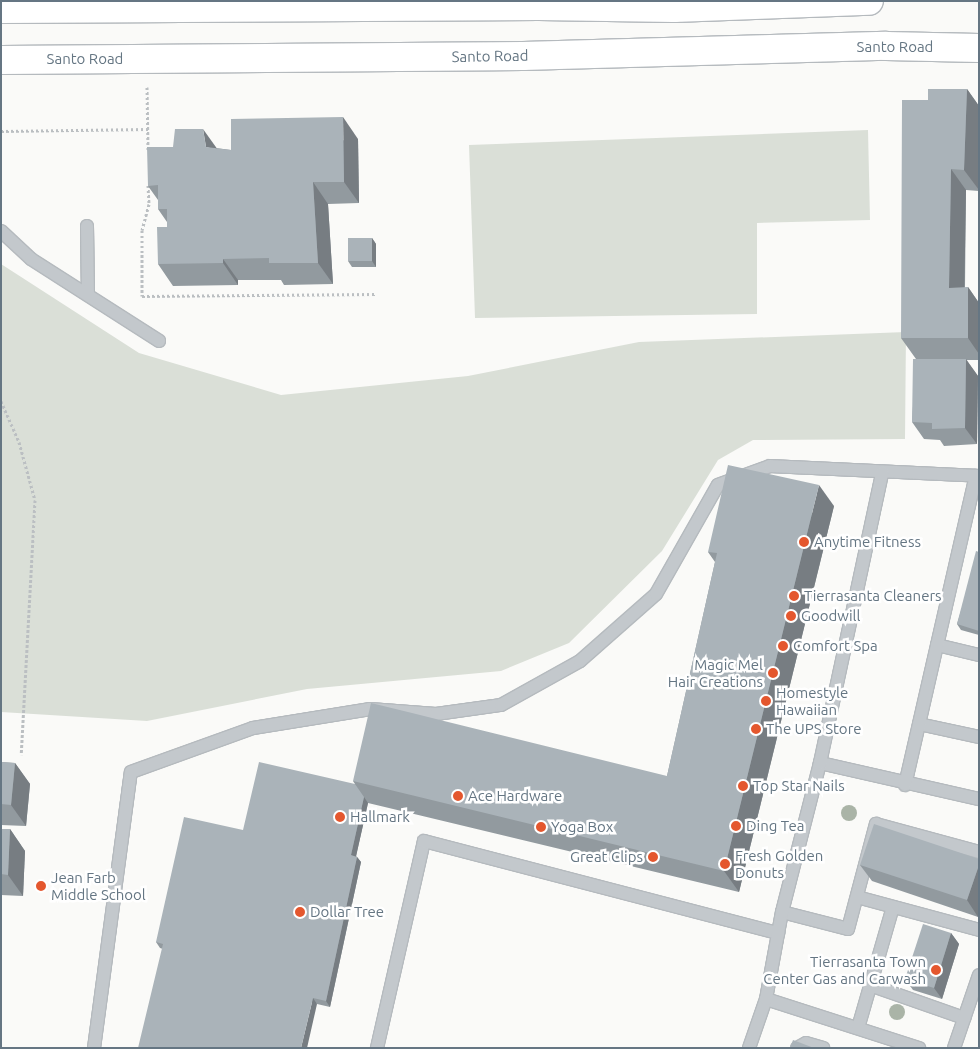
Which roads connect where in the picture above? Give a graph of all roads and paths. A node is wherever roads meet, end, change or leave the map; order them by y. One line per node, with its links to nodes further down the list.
1 (869, 1): 2 (main road)
2 (1, 10)
3 (979, 48): 4 (main road, Santo Road)
4 (1, 60)
5 (147, 87): 6 (path)
6 (148, 129): 7 (path); 8 (path)
7 (1, 131)
8 (148, 157)
9 (148, 176): 12 (path)
10 (87, 226): 13 (lane)
11 (1, 231): 13 (lane)
12 (376, 294)
13 (88, 295): 14 (lane)
14 (158, 341)
15 (1, 401): 22 (path)
16 (882, 473): 17 (lane); 23 (lane); 37 (lane)
17 (978, 476): 18 (lane)
18 (937, 646): 19 (lane); 20 (lane)
19 (979, 655)
20 (919, 724): 21 (lane); 24 (lane)
21 (979, 737)
22 (21, 755)
23 (820, 763): 24 (lane); 29 (lane)
24 (905, 785): 25 (lane)
25 (979, 799)
26 (979, 852): 27 (lane)
27 (857, 897): 28 (lane); 29 (lane)
28 (893, 907): 30 (lane); 33 (lane)
29 (782, 912): 31 (lane)
30 (979, 930)
31 (778, 933): 34 (lane); 38 (lane)
32 (979, 974): 35 (lane)
33 (870, 985): 35 (lane); 36 (lane)
34 (766, 1000): 36 (lane); 39 (lane)
35 (964, 1018): 43 (lane)
36 (858, 1028): 42 (lane)
37 (94, 1048)
38 (377, 1048)
39 (749, 1048)
40 (796, 1048): 41 (lane)
41 (823, 1048)
42 (919, 1048)
43 (954, 1048)

